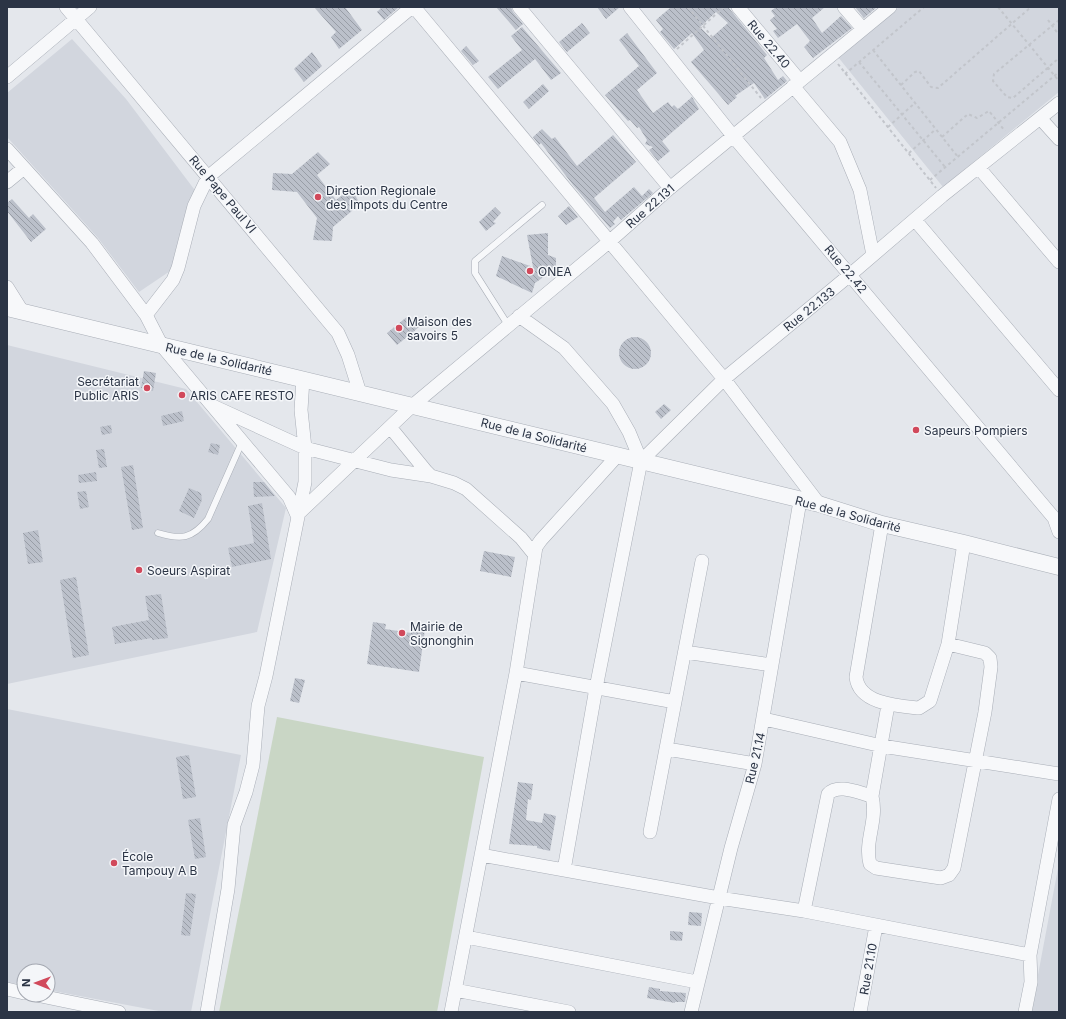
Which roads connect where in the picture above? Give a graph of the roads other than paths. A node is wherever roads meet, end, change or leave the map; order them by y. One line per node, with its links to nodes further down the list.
1 (66, 7): 9 (street, Rue Pape Paul VI)
2 (90, 7): 9 (street)
3 (413, 7): 20 (street); 25 (street)
4 (519, 7): 22 (street)
5 (630, 7): 15 (street, Rue 22.42)
6 (738, 7): 12 (street, Rue 22.40)
7 (844, 7): 10 (street)
8 (890, 7): 10 (street, Rue 22.131)
9 (76, 19): 11 (street); 20 (street, Rue Pape Paul VI)
10 (863, 29): 12 (street, Rue 22.131)
11 (7, 77)
12 (797, 84): 15 (street, Rue 22.131); 26 (street, Rue 22.40)
13 (1059, 103): 14 (street, Rue 22.133)
14 (1040, 118): 16 (street); 19 (street, Rue 22.133)
15 (733, 136): 22 (street, Rue 22.131); 28 (street, Rue 22.42)
16 (1059, 139)
17 (7, 149): 18 (street)
18 (24, 168): 21 (street); 31 (street)
19 (979, 168): 24 (street, Rue 22.133); 27 (street)
20 (208, 177): 31 (street); 38 (street, Rue Pape Paul VI)
21 (7, 182)
22 (670, 188): 25 (street, Rue 22.131)
23 (542, 205): 33 (lane)
24 (915, 220): 26 (street, Rue 22.133); 37 (street)
25 (610, 241): 32 (street, Rue 22.131); 36 (street)
26 (873, 255): 28 (street, Rue 22.133)
27 (1059, 262)
28 (851, 274): 36 (street, Rue 22.133); 52 (street, Rue 22.42)
29 (7, 288): 30 (street)
30 (14, 310): 34 (street, Rue de la Solidarité)
31 (146, 315): 34 (street)
32 (519, 316): 33 (street, Rue 22.131); 46 (street)
33 (508, 325): 40 (street, Rue 22.131)
34 (162, 346): 35 (street, Rue de la Solidarité); 39 (street)
35 (304, 379): 38 (street, Rue de la Solidarité); 43 (street)
36 (724, 379): 46 (street, Rue 22.133); 49 (street)
37 (1059, 390)
38 (360, 393): 40 (street, Rue de la Solidarité)
39 (212, 405): 42 (street); 43 (street)
40 (412, 406): 41 (street, Rue 22.131); 44 (street, Rue de la Solidarité)
41 (390, 427): 45 (street, Rue 22.131); 47 (street)
42 (242, 442): 50 (street); 53 (lane)
43 (304, 448): 45 (street); 50 (street)
44 (618, 455): 46 (street, Rue de la Solidarité); 55 (street)
45 (354, 461): 47 (street); 50 (street, Rue 22.131)
46 (641, 461): 48 (street, Rue de la Solidarité); 62 (street)
47 (431, 476): 55 (street)
48 (800, 501): 49 (street, Rue de la Solidarité); 60 (street, Rue 21.14)
49 (819, 504): 51 (street, Rue de la Solidarité)
50 (297, 515): 85 (street)
51 (882, 524): 54 (street, Rue de la Solidarité); 64 (street)
52 (1059, 532)
53 (158, 533)
54 (964, 542): 57 (street, Rue de la Solidarité); 58 (street)
55 (534, 554): 61 (street)
56 (702, 561): 59 (street)
57 (1059, 567)
58 (948, 644): 64 (street); 68 (street)
59 (685, 652): 60 (street); 63 (street)
60 (772, 665): 65 (street, Rue 21.14)
61 (516, 673): 62 (street); 74 (street)
62 (596, 688): 63 (street); 75 (street)
63 (675, 702): 67 (street)
64 (888, 705): 66 (street)
65 (764, 720): 66 (street); 69 (street, Rue 21.14)
66 (882, 746): 68 (street); 71 (street)
67 (667, 749): 69 (street); 73 (street)
68 (974, 761): 70 (street); 71 (street)
69 (755, 764): 76 (street, Rue 21.14)
70 (1059, 774)
71 (872, 796): 77 (street)
72 (1059, 800): 80 (street)
73 (650, 832)
74 (481, 855): 75 (street); 79 (street)
75 (564, 870): 76 (street)
76 (719, 898): 77 (street); 81 (street, Rue 21.14)
77 (804, 911): 78 (street)
78 (876, 926): 80 (street); 89 (street, Rue 21.10)
79 (466, 936): 81 (street); 82 (street)
80 (1030, 955): 90 (street)
81 (697, 982): 88 (street, Rue 21.14)
82 (455, 990): 86 (street); 87 (street)
83 (56, 999): 84 (street)
84 (119, 1012)
85 (207, 1012)
86 (451, 1012)
87 (569, 1012)
88 (690, 1012)
89 (860, 1012)
90 (1025, 1012)

